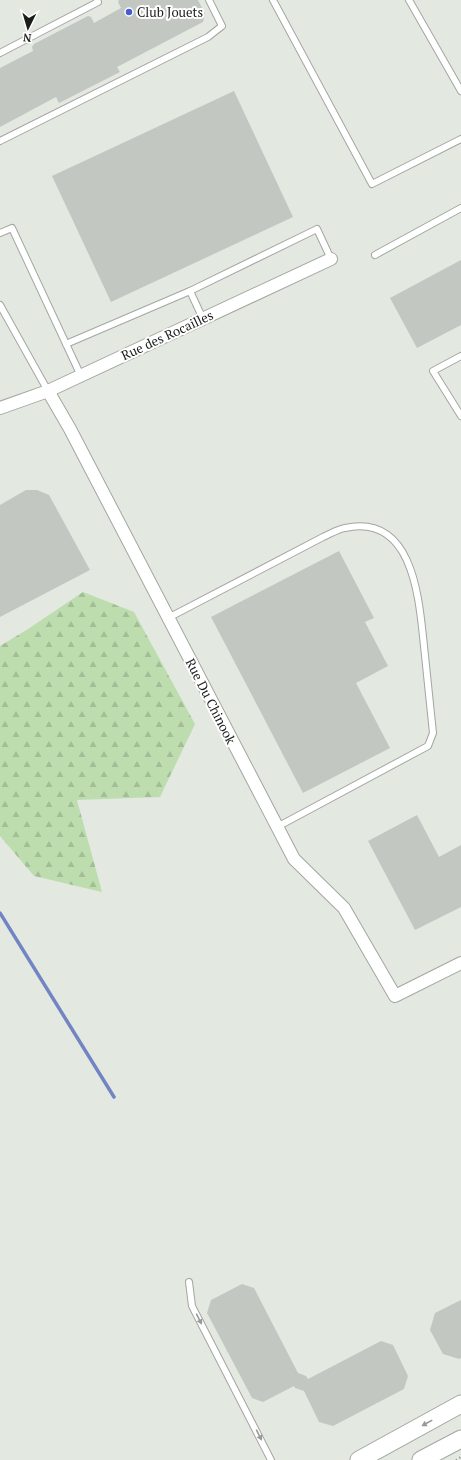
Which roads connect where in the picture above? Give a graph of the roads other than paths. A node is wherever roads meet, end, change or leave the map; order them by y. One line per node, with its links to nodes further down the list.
1 (97, 0): 5 (lane)
2 (208, 0): 8 (lane)
3 (273, 0): 7 (lane)
4 (409, 0): 6 (lane)
5 (0, 53)
6 (461, 91)
7 (461, 139)
8 (0, 141)
9 (461, 208): 11 (lane)
10 (0, 233): 16 (lane)
11 (374, 255)
12 (332, 259): 13 (lane); 15 (street, Rue des Rocailles)
13 (190, 291): 15 (lane); 16 (lane)
14 (0, 305): 19 (lane)
15 (203, 319): 18 (street, Rue des Rocailles)
16 (66, 344): 18 (lane)
17 (461, 356): 21 (lane)
18 (81, 376): 19 (street, Rue des Rocailles)
19 (48, 391): 20 (street, Rue des Rocailles); 22 (street, Rue Du Chinook)
20 (0, 408)
21 (461, 416)
22 (168, 618): 23 (street, Rue Du Chinook); 23 (lane)
23 (277, 828): 24 (street, Rue Du Chinook)
24 (461, 963)
25 (189, 1282): 28 (lane, one-way to 28)
26 (461, 1404): 29 (main road, one-way to 29)
27 (461, 1439): 30 (main road)
28 (271, 1460)
29 (359, 1460)
30 (422, 1460)

